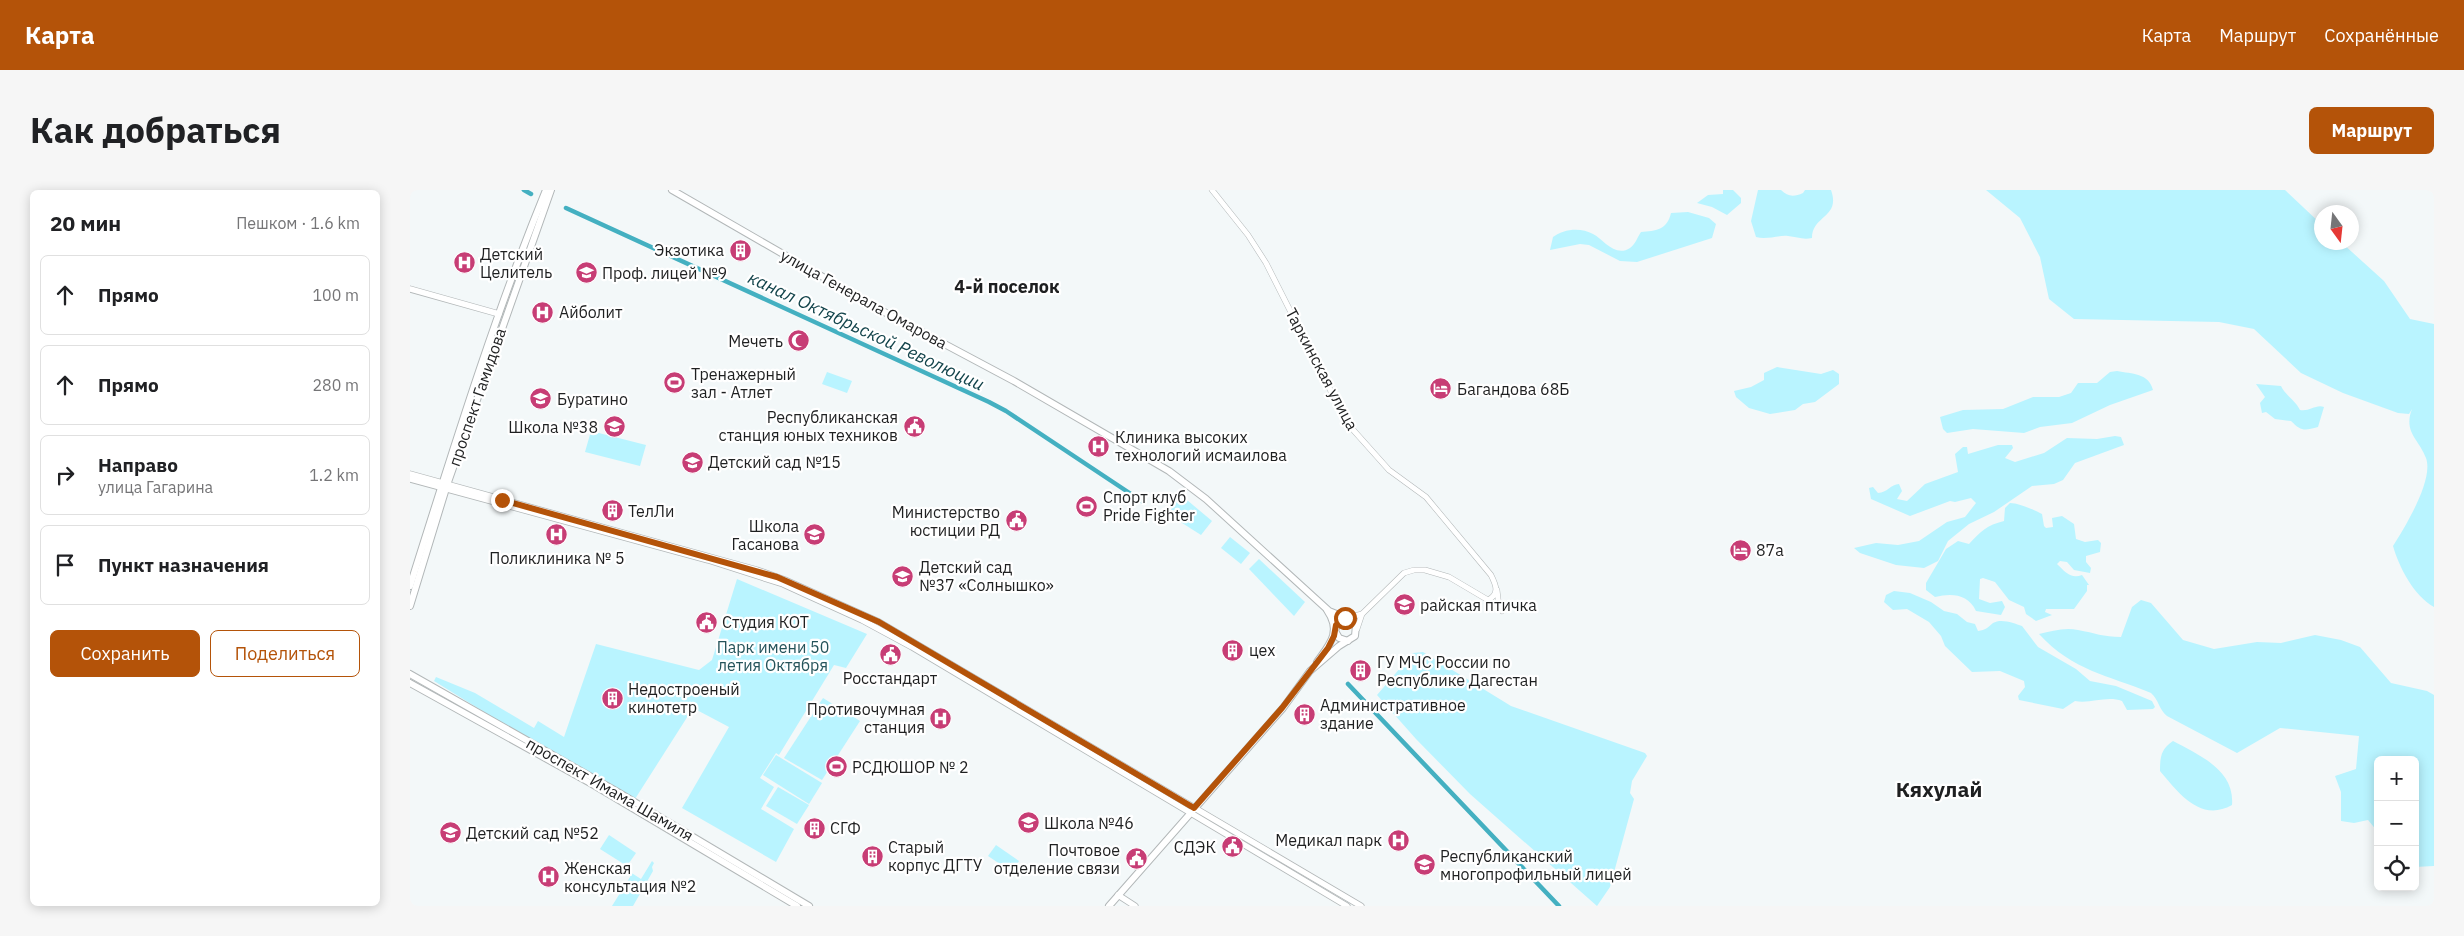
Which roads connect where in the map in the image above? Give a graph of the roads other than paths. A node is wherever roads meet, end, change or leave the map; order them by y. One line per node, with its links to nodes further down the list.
1 (546, 190): 6 (main road, проспект Гамидова)
2 (551, 190): 9 (main road, проспект Гамидова)
3 (671, 190): 15 (main road, улица Генерала Омарова); 16 (main road, улица Генерала Омарова)
4 (1212, 190): 11 (street, Таркинская улица)
5 (410, 289): 6 (main road)
6 (499, 314): 9 (main road, проспект Гамидова)
7 (410, 474): 9 (main road)
8 (410, 479): 9 (main road)
9 (444, 487): 10 (main road, проспект Гамидова); 12 (main road, проспект Гамидова); 22 (main road); 22 (main road)
10 (410, 586)
11 (1497, 590): 13 (street, Таркинская улица); 14 (street)
12 (410, 606)
13 (1502, 611)
14 (1362, 614): 15 (street); 17 (street)
15 (1345, 618): 16 (main road); 17 (main road)
16 (1335, 629): 18 (main road); 19 (main road)
17 (1357, 630): 18 (main road)
18 (1348, 641): 19 (main road)
19 (1310, 672): 22 (main road)
20 (410, 674): 23 (main road, проспект Имама Шамиля)
21 (410, 683): 23 (main road, проспект Имама Шамиля)
22 (1191, 811): 24 (main road); 29 (main road); 30 (main road)
23 (769, 887): 25 (main road, проспект Имама Шамиля); 26 (main road, проспект Имама Шамиля)
24 (1118, 896): 27 (main road); 28 (main road)
25 (797, 906)
26 (809, 906)
27 (1108, 906)
28 (1136, 906)
29 (1347, 906)
30 (1361, 906)

